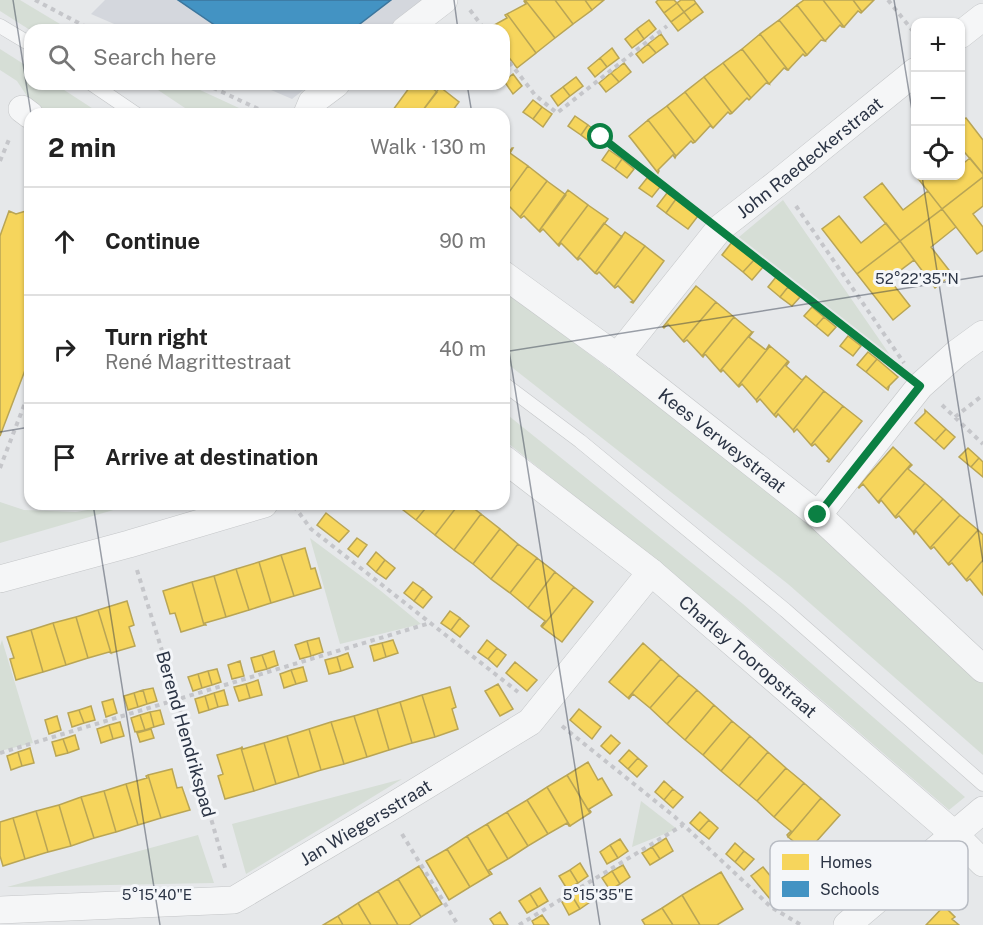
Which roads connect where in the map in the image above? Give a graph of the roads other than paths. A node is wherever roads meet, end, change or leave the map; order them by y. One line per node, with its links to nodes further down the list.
1 (456, 4): 3 (street)
2 (983, 17): 5 (street)
3 (417, 24)
4 (0, 26): 6 (lane)
5 (965, 31)
6 (24, 40)
7 (914, 72): 14 (street, John Raedeckerstraat)
8 (101, 90): 10 (lane)
9 (328, 90): 11 (street)
10 (127, 108)
11 (310, 108)
12 (510, 279): 14 (street, Kees Verweystraat)
13 (983, 334): 18 (street)
14 (617, 357): 18 (street, Kees Verweystraat)
15 (510, 388): 22 (lane)
16 (510, 464): 19 (street, Charley Tooropstraat)
17 (244, 510): 20 (street)
18 (818, 515): 21 (street, Kees Verweystraat)
19 (651, 572): 24 (street, Charley Tooropstraat); 29 (street, Jan Wiegersstraat)
20 (0, 579)
21 (983, 669)
22 (983, 784)
23 (983, 810): 24 (street)
24 (954, 834): 25 (street); 26 (street, Charley Tooropstraat)
25 (946, 841)
26 (961, 841)
27 (968, 848): 28 (street, Charley Tooropstraat)
28 (983, 863)
29 (0, 910)
30 (865, 910): 31 (street)
31 (847, 925)

